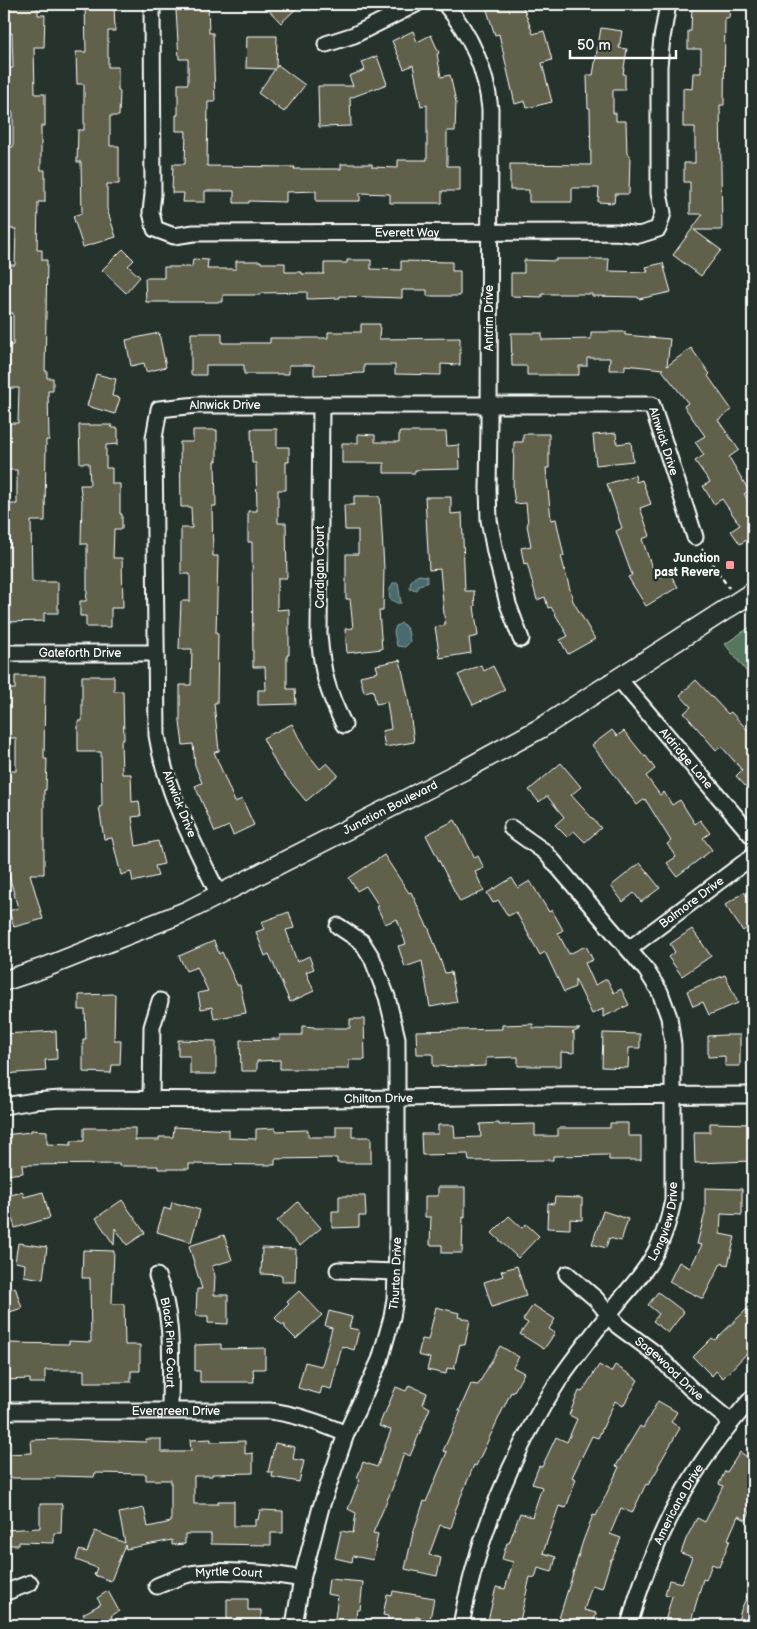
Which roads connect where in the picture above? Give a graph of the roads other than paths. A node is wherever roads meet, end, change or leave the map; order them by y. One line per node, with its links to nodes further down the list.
1 (152, 4): 6 (street, Everett Way)
2 (416, 4): 5 (street)
3 (445, 4): 6 (street, Antrim Drive)
4 (668, 4): 6 (street, Everett Way)
5 (326, 44)
6 (490, 233): 7 (street, Antrim Drive)
7 (489, 404): 8 (street, Alnwick Drive); 9 (street, Alnwick Drive); 11 (street, Antrim Drive)
8 (321, 405): 13 (street, Alnwick Drive); 15 (street, Cardigan Court)
9 (695, 537)
10 (746, 596): 14 (main road, Junction Boulevard)
11 (521, 638)
12 (4, 653): 13 (street, Gateforth Drive)
13 (156, 653): 19 (street, Alnwick Drive)
14 (619, 679): 17 (street, Aldridge Lane); 19 (main road, Junction Boulevard)
15 (344, 725)
16 (511, 828): 21 (street, Longview Drive)
17 (753, 838)
18 (753, 856): 21 (street, Balmore Drive)
19 (219, 895): 22 (main road, Junction Boulevard)
20 (338, 926): 26 (street, Thurton Drive)
21 (629, 949): 25 (street, Longview Drive)
22 (4, 981)
23 (160, 1001): 27 (street)
24 (753, 1095): 25 (street, Chilton Drive)
25 (674, 1096): 26 (street, Chilton Drive); 33 (street, Longview Drive)
26 (398, 1097): 27 (street, Chilton Drive); 30 (street, Thurton Drive)
27 (151, 1099): 28 (street, Chilton Drive)
28 (4, 1106)
29 (338, 1270): 30 (street)
30 (396, 1272): 38 (street, Thurton Drive)
31 (566, 1274): 33 (street, Sagewood Drive)
32 (157, 1276): 36 (street, Black Pine Court)
33 (608, 1314): 37 (street, Sagewood Drive); 44 (street, Longview Drive)
34 (753, 1397): 37 (street, Americana Drive)
35 (4, 1410): 36 (street, Evergreen Drive)
36 (170, 1410): 38 (street, Evergreen Drive)
37 (731, 1422): 45 (street, Americana Drive)
38 (346, 1434): 39 (street, Thurton Drive)
39 (302, 1579): 41 (street, Myrtle Court); 43 (street, Thurton Drive)
40 (30, 1583): 42 (street)
41 (157, 1586)
42 (4, 1593)
43 (294, 1625)
44 (461, 1625)
45 (629, 1625)

